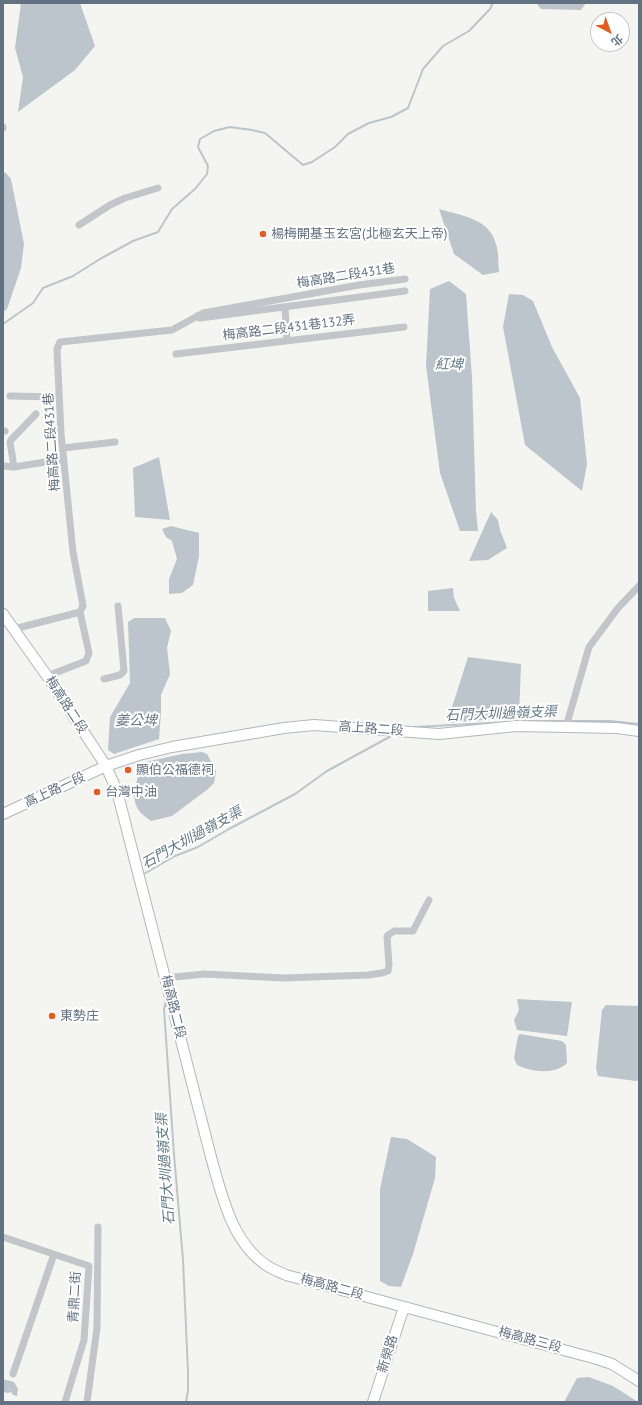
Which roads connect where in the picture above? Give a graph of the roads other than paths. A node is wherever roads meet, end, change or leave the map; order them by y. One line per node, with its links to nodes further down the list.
1 (158, 188): 2 (street)
2 (79, 225)
3 (405, 279): 6 (street, 梅高路二段431巷)
4 (404, 291): 5 (street, 梅高路二段431巷)
5 (285, 308): 6 (street, 梅高路二段431巷); 8 (street)
6 (197, 316): 11 (street, 梅高路二段431巷)
7 (404, 326): 8 (street, 梅高路二段431巷132弄)
8 (287, 340): 9 (street, 梅高路二段431巷132弄)
9 (176, 354)
10 (10, 396): 11 (street)
11 (59, 397): 14 (street, 梅高路二段431巷)
12 (36, 414): 17 (street)
13 (115, 442): 14 (street)
14 (63, 448): 15 (street, 梅高路二段431巷)
15 (64, 459): 17 (street); 20 (street, 梅高路二段431巷)
16 (3, 466): 17 (street)
17 (14, 467)
18 (639, 586): 25 (street)
19 (118, 606): 24 (street)
20 (80, 612): 22 (street); 23 (street, 梅高路二段431巷)
21 (3, 614): 22 (street, 梅高路二段)
22 (14, 629): 23 (street, 梅高路二段)
23 (47, 676): 27 (street, 梅高路二段)
24 (104, 679)
25 (567, 723): 26 (street, 高上路二段); 27 (street, 高上路二段)
26 (639, 731)
27 (106, 766): 28 (street, 高上路一段); 30 (street, 梅高路二段)
28 (3, 814)
29 (429, 900): 30 (street)
30 (168, 977): 34 (street, 梅高路二段)
31 (98, 1227): 39 (street)
32 (3, 1237): 33 (street, 青鼎二街)
33 (54, 1254): 36 (street); 38 (street, 青鼎二街)
34 (404, 1306): 35 (street, 梅高路二段); 40 (street, 新榮路)
35 (416, 1310): 37 (street, 梅高路三段)
36 (13, 1374)
37 (639, 1381)
38 (66, 1402)
39 (87, 1402)
40 (373, 1402)

